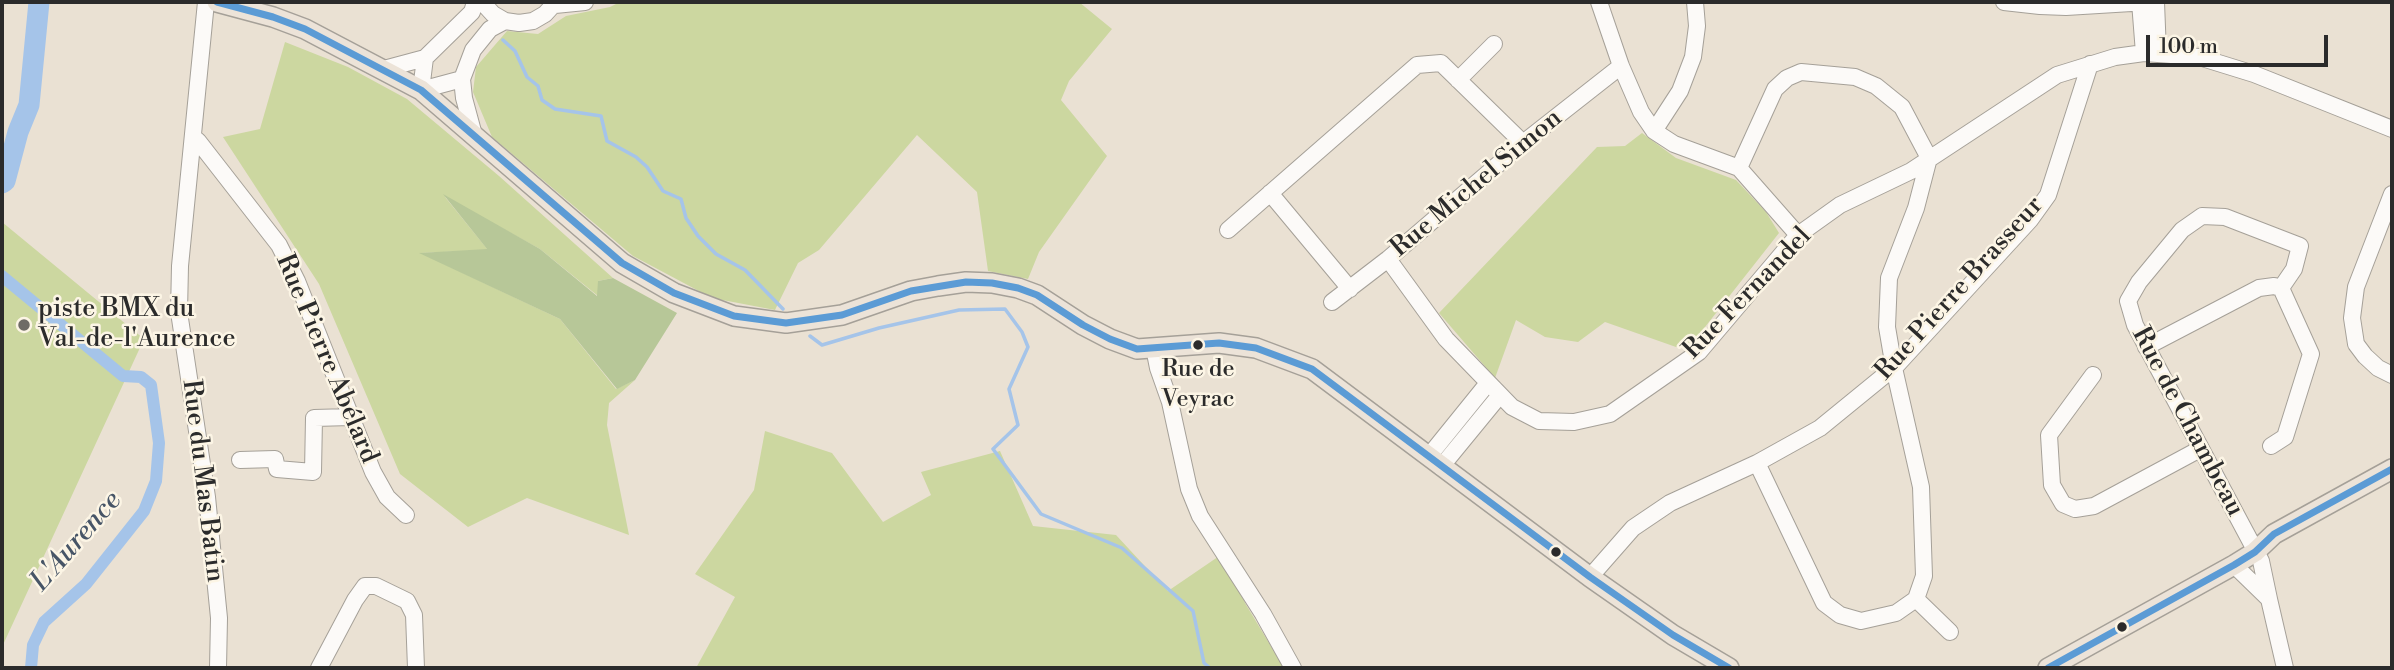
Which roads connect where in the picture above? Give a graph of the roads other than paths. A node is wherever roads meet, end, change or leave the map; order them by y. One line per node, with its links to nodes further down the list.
1 (206, 2): 26 (street, Rue du Mas Batin)
2 (217, 2): 19 (main road)
3 (475, 2): 16 (street)
4 (482, 2): 13 (street)
5 (585, 2): 12 (street)
6 (1599, 2): 18 (street)
7 (1695, 2): 24 (street)
8 (2004, 2): 9 (street)
9 (2140, 2): 10 (street); 15 (street)
10 (2147, 2)
11 (2156, 2): 15 (street)
12 (555, 3): 13 (street)
13 (505, 21): 20 (street)
14 (1494, 44): 21 (street)
15 (2151, 53): 17 (street, Rue Fernandel); 23 (street, Rue Fernandel)
16 (425, 58): 19 (street); 22 (street)
17 (2090, 64): 28 (street, Rue Fernandel); 40 (street, Rue Pierre Brasseur)
18 (1621, 66): 24 (street); 27 (street, Rue Michel Simon)
19 (384, 69): 22 (main road)
20 (462, 79): 22 (street); 25 (street)
21 (1458, 80): 27 (street); 30 (street)
22 (421, 90): 25 (main road)
23 (2392, 129)
24 (1654, 131): 29 (street)
25 (474, 135): 39 (main road)
26 (193, 137): 44 (street, Rue Pierre Abélard); 59 (street, Rue du Mas Batin)
27 (1523, 142): 34 (street, Rue Michel Simon)
28 (1929, 158): 29 (street); 33 (street, Rue Fernandel); 40 (street)
29 (1739, 168): 33 (street)
30 (1270, 192): 32 (street); 36 (street)
31 (2392, 194): 41 (street)
32 (1228, 230)
33 (1798, 236): 43 (street, Rue Fernandel)
34 (1388, 259): 36 (street, Rue Michel Simon); 43 (street, Rue Fernandel)
35 (2281, 288): 38 (street); 38 (street, Rue de Chambeau); 45 (street)
36 (1350, 289): 37 (street, Rue Michel Simon)
37 (1332, 302)
38 (2146, 347): 46 (street, Rue de Chambeau)
39 (1154, 348): 48 (main road); 62 (street)
40 (1894, 368): 49 (street, Rue Pierre Brasseur); 56 (street)
41 (2392, 374)
42 (2092, 375): 46 (street)
43 (1494, 389): 48 (street)
44 (351, 417): 47 (street); 52 (street, Rue Pierre Abélard)
45 (2271, 446)
46 (2200, 449): 53 (street, Rue de Chambeau)
47 (240, 460)
48 (1435, 462): 55 (main road)
49 (1757, 463): 55 (street, Rue Pierre Brasseur); 56 (street)
50 (2392, 469): 53 (main road)
51 (2392, 484): 53 (main road)
52 (406, 515)
53 (2255, 551): 54 (main road); 57 (street, Rue de Chambeau)
54 (2234, 565): 57 (street); 64 (main road)
55 (1590, 578): 63 (main road)
56 (1916, 599): 58 (street)
57 (2269, 599): 65 (street, Rue de Chambeau)
58 (1950, 632)
59 (218, 668)
60 (318, 668): 61 (street)
61 (416, 668)
62 (1293, 668)
63 (1730, 668)
64 (2049, 668)
65 (2285, 668)

